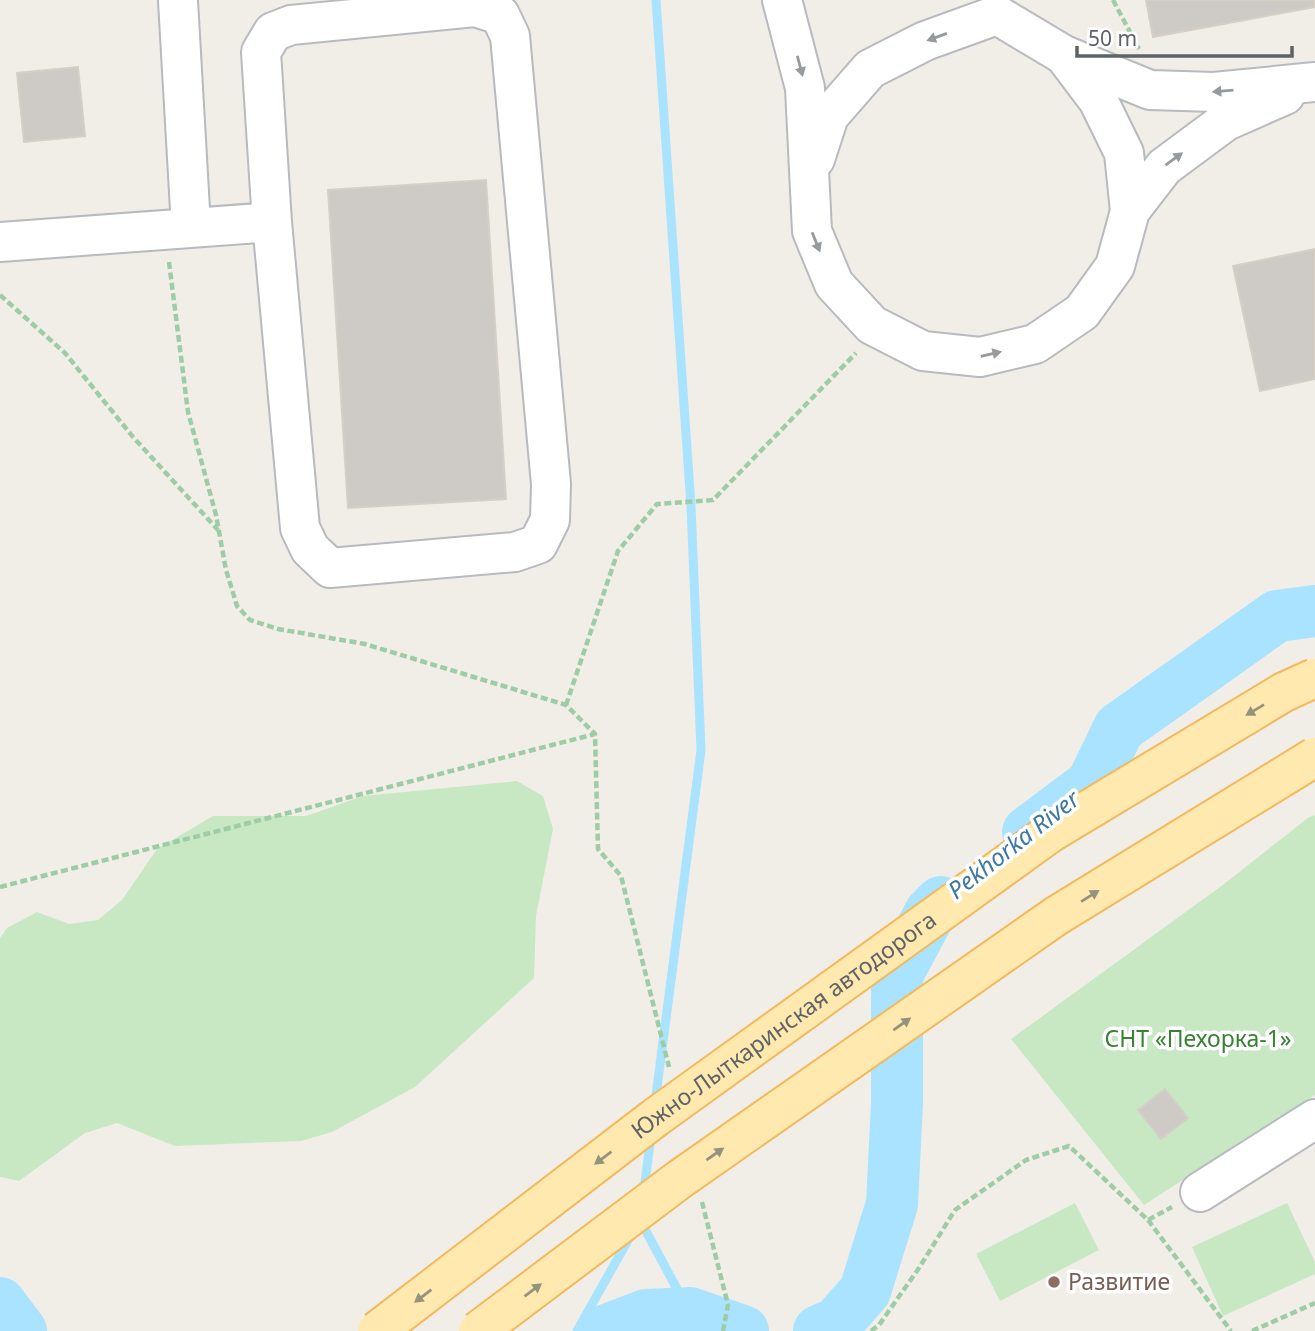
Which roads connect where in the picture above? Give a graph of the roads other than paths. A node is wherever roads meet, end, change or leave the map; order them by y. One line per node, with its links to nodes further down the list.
1 (782, 0): 6 (street, one-way to 6)
2 (178, 1): 9 (street)
3 (984, 8): 4 (street); 6 (street, one-way to 6)
4 (1064, 55): 5 (street, one-way to 4); 7 (street)
5 (1315, 82): 7 (street, one-way to 5)
6 (810, 174): 7 (street, one-way to 7)
7 (1130, 211)
8 (272, 222): 8 (street); 9 (street)
9 (191, 227): 10 (street)
10 (0, 242)
11 (1315, 678): 15 (main road, Южно-Лыткаринская автодорога, one-way to 15, bridge)
12 (1315, 757): 16 (main road, one-way to 12, bridge)
13 (1315, 1119): 14 (street)
14 (1200, 1192)
15 (377, 1331)
16 (478, 1331)

